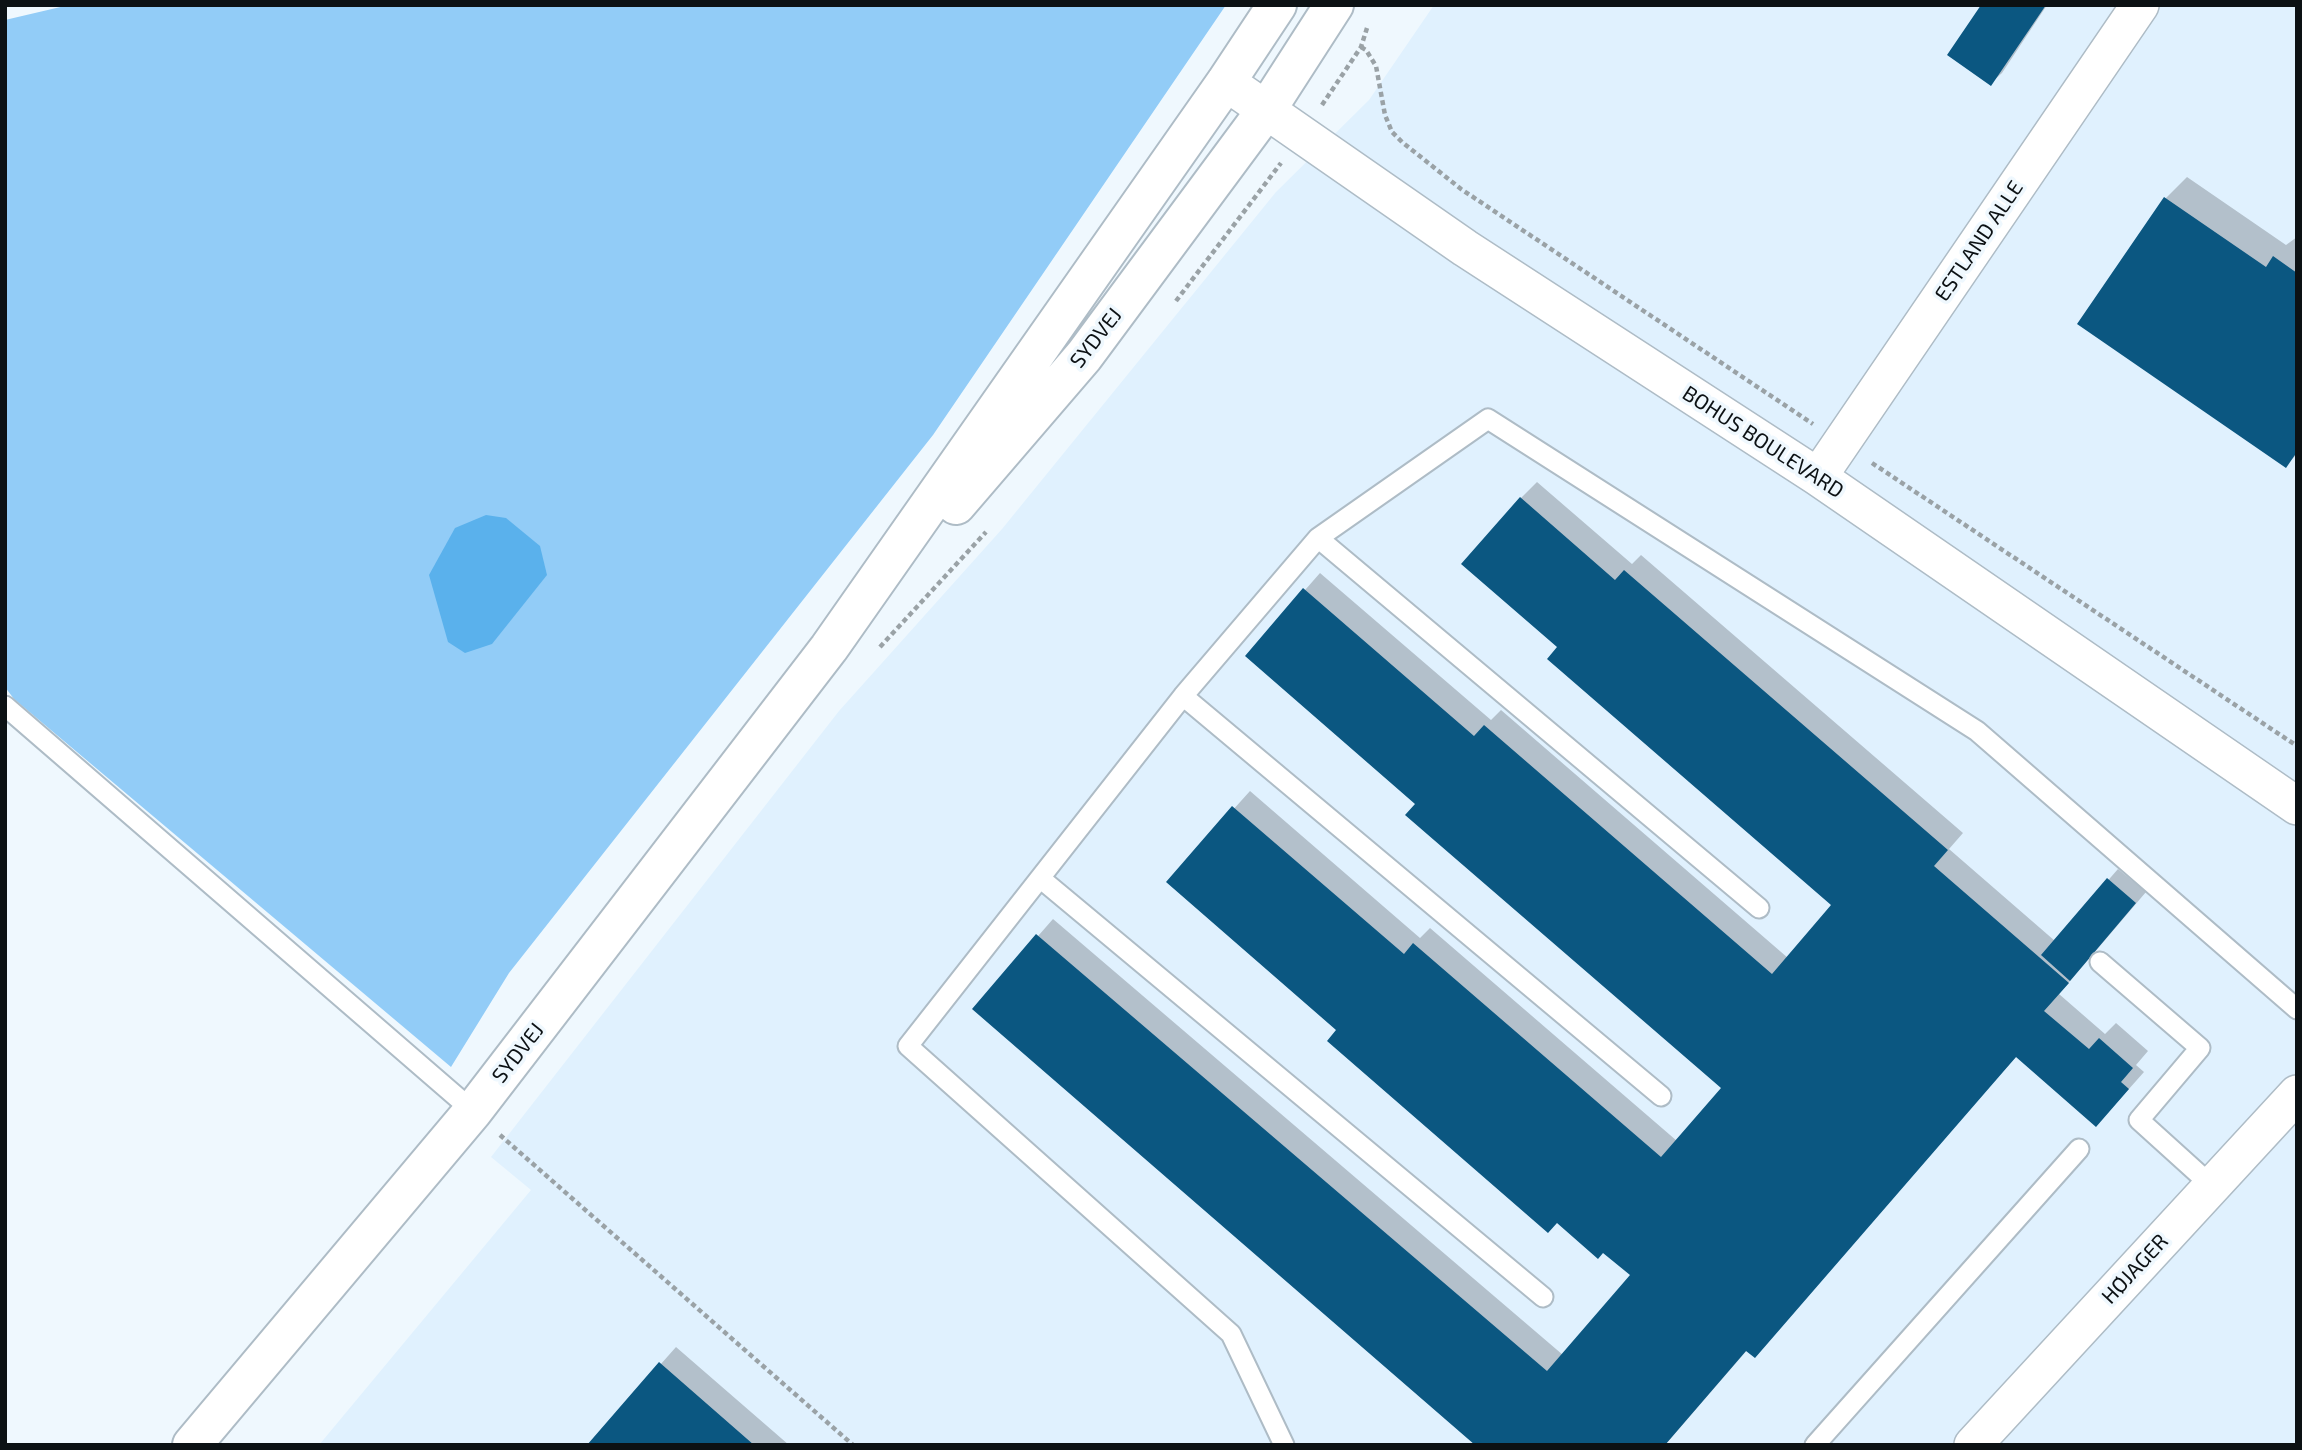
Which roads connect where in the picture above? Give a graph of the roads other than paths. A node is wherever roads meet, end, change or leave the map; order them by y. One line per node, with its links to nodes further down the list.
1 (1277, 5): 4 (main road, SYDVEJ)
2 (1334, 5): 5 (main road, SYDVEJ)
3 (2140, 5): 6 (street, ESTLAND ALLE)
4 (1226, 82): 5 (street, BOHUS BOULEVARD); 8 (main road, SYDVEJ)
5 (1267, 109): 6 (street, BOHUS BOULEVARD); 8 (main road, SYDVEJ)
6 (1818, 477): 11 (street, BOHUS BOULEVARD)
7 (1318, 538): 9 (lane); 13 (lane); 15 (lane)
8 (829, 648): 18 (main road, SYDVEJ)
9 (1183, 696): 12 (lane); 17 (lane)
10 (6, 706): 18 (lane)
11 (2297, 806)
12 (1040, 878): 21 (lane); 23 (lane)
13 (1759, 908)
14 (2100, 962): 20 (lane)
15 (2297, 1009)
16 (2297, 1094): 20 (street, HØJAGER)
17 (1661, 1096)
18 (473, 1111): 22 (main road, SYDVEJ)
19 (2078, 1149): 24 (lane)
20 (2212, 1186): 25 (street, HØJAGER)
21 (1543, 1297)
22 (192, 1445)
23 (1284, 1445)
24 (1815, 1445)
25 (1973, 1445)

